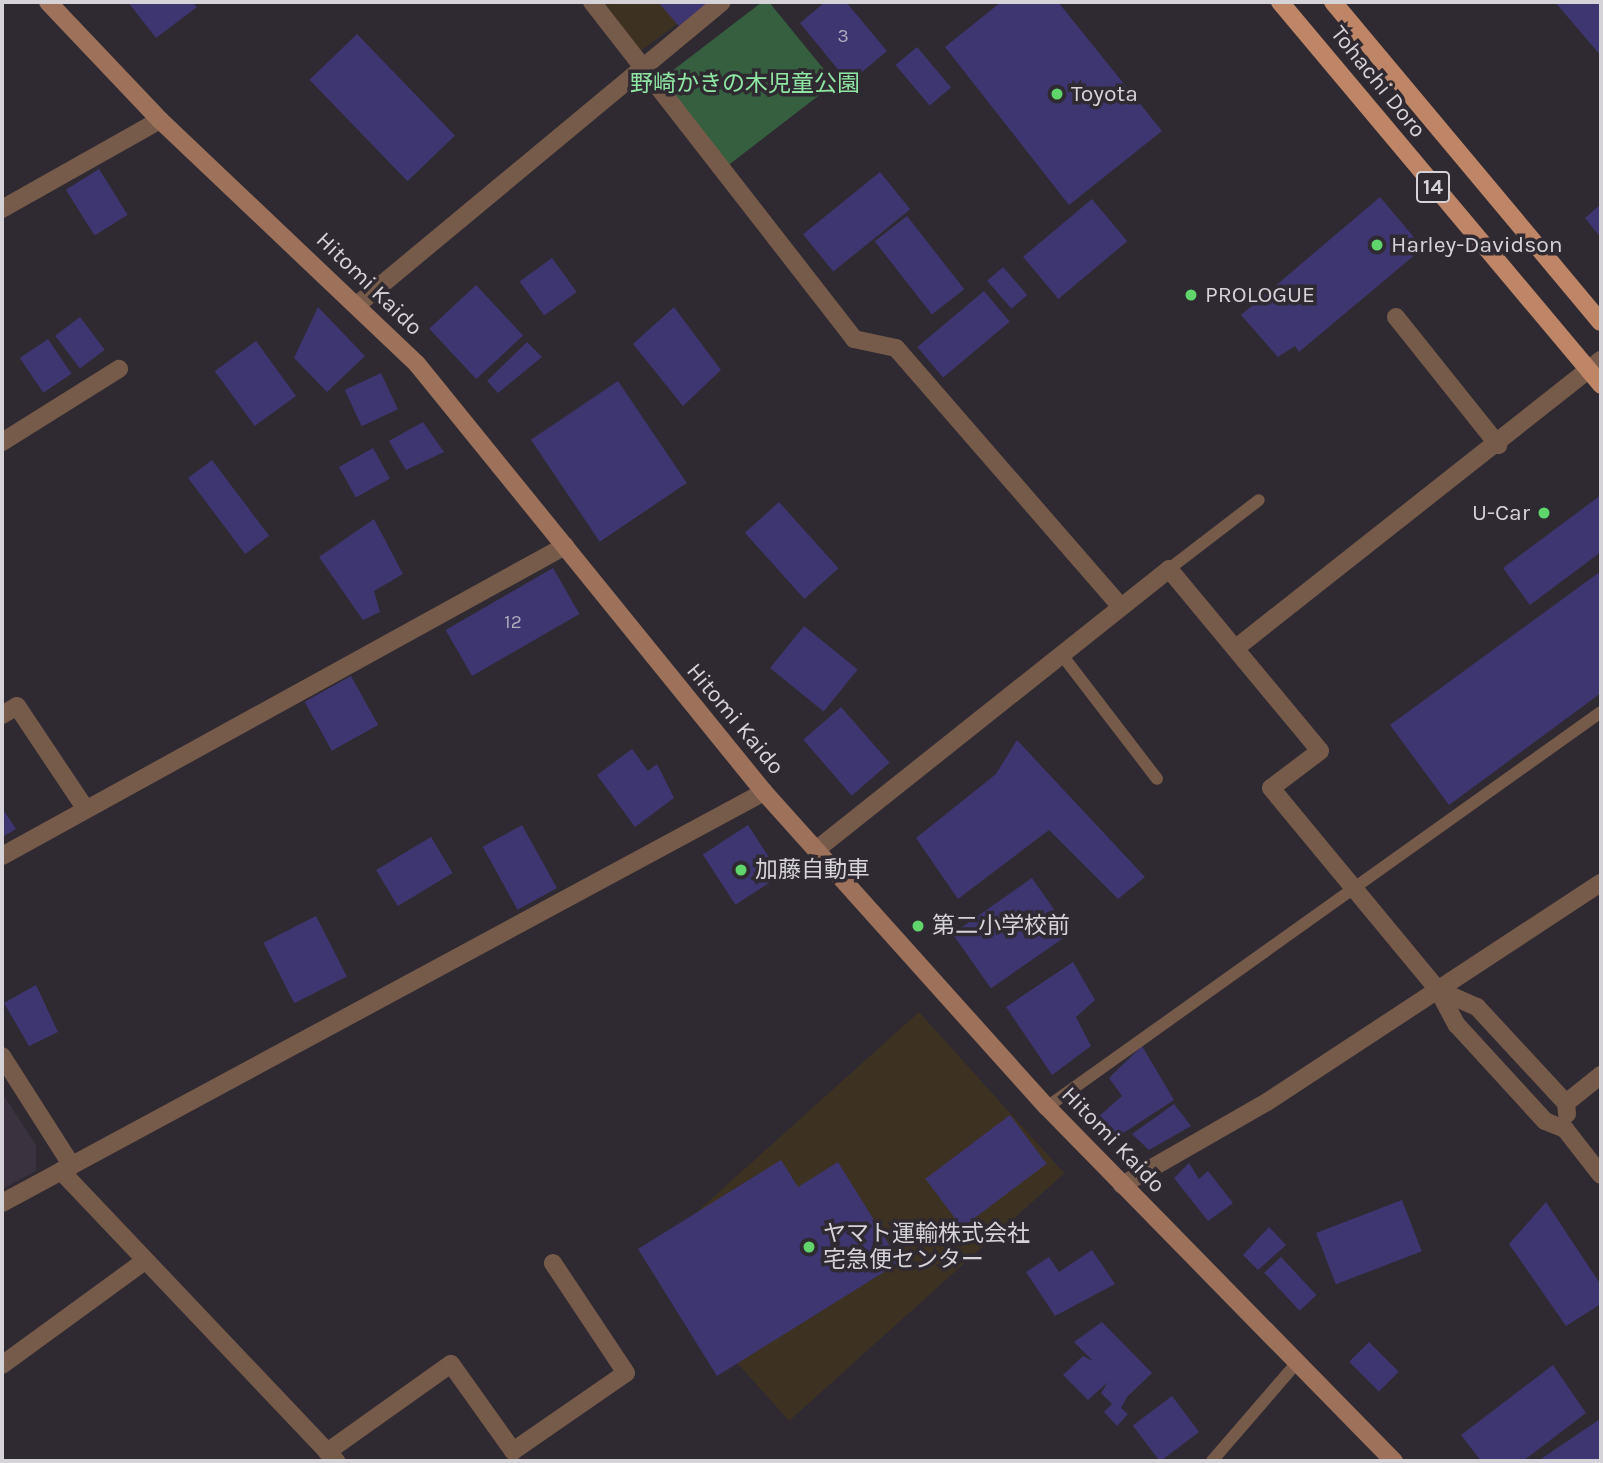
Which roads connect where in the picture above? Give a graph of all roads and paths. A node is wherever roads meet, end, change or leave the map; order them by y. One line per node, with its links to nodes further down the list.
1 (48, 2): 7 (main road, Hitomi Kaido)
2 (592, 2): 6 (street)
3 (722, 2): 6 (street)
4 (1280, 2): 12 (main road, Tohachi Doro / 14)
5 (1333, 2): 11 (main road, Tohachi Doro / 14)
6 (641, 69): 9 (street); 20 (street)
7 (160, 120): 8 (street); 9 (main road, Hitomi Kaido)
8 (2, 209)
9 (357, 305): 18 (main road, Hitomi Kaido)
10 (1396, 317): 16 (street)
11 (1601, 322)
12 (1595, 365): 14 (main road, Tohachi Doro / 14); 16 (street)
13 (119, 369): 15 (street)
14 (1601, 385)
15 (2, 442)
16 (1498, 445): 21 (street)
17 (1259, 500): 19 (lane)
18 (565, 546): 26 (main road, Hitomi Kaido); 27 (street)
19 (1169, 569): 20 (street); 21 (street)
20 (1121, 607): 22 (street)
21 (1236, 648): 31 (street)
22 (1062, 654): 25 (lane); 28 (street)
23 (1601, 712): 31 (lane)
24 (2, 715): 27 (street)
25 (1157, 779)
26 (764, 792): 28 (main road, Hitomi Kaido); 38 (street)
27 (85, 808): 29 (street)
28 (816, 850): 36 (main road, Hitomi Kaido)
29 (2, 856)
30 (1601, 883): 32 (street)
31 (1350, 889): 32 (street); 36 (lane)
32 (1438, 990): 35 (street); 37 (street); 40 (street)
33 (2, 1056): 38 (street)
34 (1601, 1075): 35 (street)
35 (1566, 1103): 37 (street)
36 (1047, 1107): 40 (main road, Hitomi Kaido)
37 (1565, 1129): 39 (street)
38 (66, 1169): 41 (street); 42 (street)
39 (1601, 1175)
40 (1122, 1185): 45 (main road, Hitomi Kaido)
41 (2, 1203)
42 (143, 1262): 44 (street); 46 (street)
43 (553, 1263): 46 (street)
44 (2, 1365)
45 (1296, 1365): 47 (lane); 48 (main road, Hitomi Kaido)
46 (333, 1459)
47 (1212, 1461)
48 (1394, 1461)

